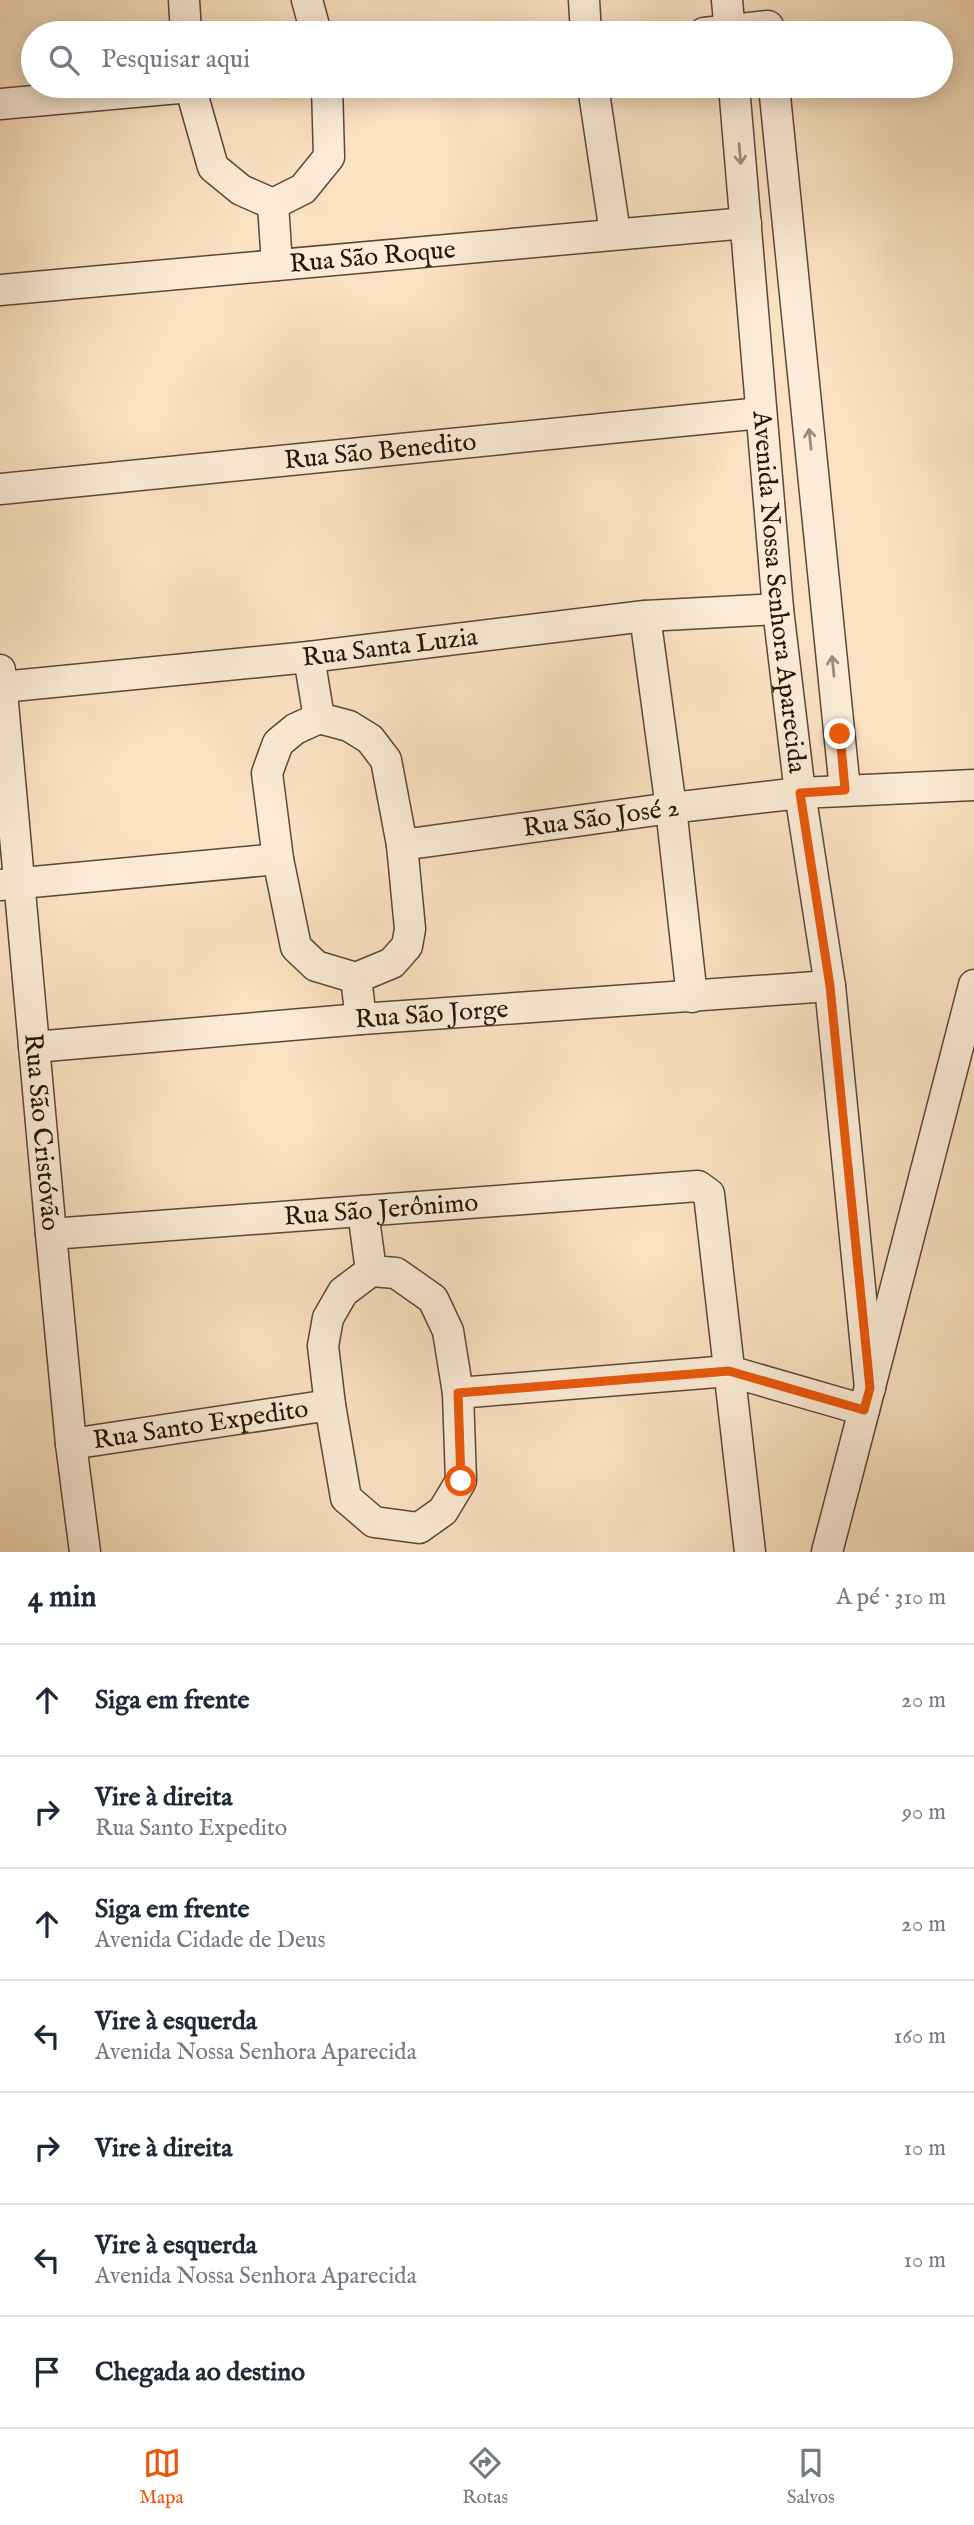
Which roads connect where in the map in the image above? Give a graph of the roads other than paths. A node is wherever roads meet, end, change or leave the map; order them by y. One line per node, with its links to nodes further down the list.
1 (184, 0): 5 (street)
2 (307, 0): 6 (street)
3 (584, 0): 7 (street)
4 (727, 0): 8 (street)
5 (185, 21)
6 (313, 21)
7 (585, 21)
8 (723, 21)
9 (63, 98): 15 (street)
10 (193, 98): 16 (street)
11 (327, 98): 16 (street)
12 (595, 98): 18 (street)
13 (735, 98): 17 (street, Avenida Nossa Senhora Aparecida, one-way to 17)
14 (775, 98): 29 (street, Avenida Nossa Senhora Aparecida, one-way to 14)
15 (0, 104)
16 (273, 204): 19 (street)
17 (746, 223): 18 (street, Rua São Roque); 21 (street, Avenida Nossa Senhora Aparecida)
18 (615, 233): 19 (street, Rua São Roque)
19 (277, 265): 20 (street, Rua São Roque)
20 (0, 290)
21 (761, 413): 22 (street, Rua São Benedito); 23 (street, Avenida Nossa Senhora Aparecida)
22 (0, 489)
23 (778, 608): 24 (street, Rua Santa Luzia); 30 (street, Avenida Nossa Senhora Aparecida)
24 (645, 615): 25 (street, Rua Santa Luzia); 31 (street)
25 (309, 657): 26 (street, Rua Santa Luzia); 27 (street)
26 (1, 678): 34 (street, Rua São Cristóvão)
27 (319, 718): 32 (street); 33 (street)
28 (974, 785): 29 (street, Rua São José 2)
29 (845, 790): 30 (street, Rua São José 2)
30 (800, 793): 31 (street, Rua São José 2); 37 (street, Avenida Nossa Senhora Aparecida)
31 (671, 808): 32 (street, Rua São José 2); 38 (street)
32 (402, 845): 35 (street)
33 (278, 859): 34 (street); 35 (street)
34 (9, 885): 40 (street, Rua São Cristóvão)
35 (356, 978): 39 (street)
36 (974, 985): 46 (street)
37 (830, 986): 38 (street, Rua São Jorge); 46 (street, Avenida Nossa Senhora Aparecida)
38 (692, 997): 39 (street, Rua São Jorge)
39 (361, 1019): 40 (street, Rua São Jorge)
40 (34, 1047): 42 (street, Rua São Cristóvão)
41 (363, 1211): 42 (street, Rua São Jerônimo); 43 (street); 44 (street, Rua São Jerônimo)
42 (51, 1234): 48 (street, Rua São Cristóvão)
43 (371, 1271): 45 (street); 47 (street)
44 (729, 1371): 45 (street); 46 (street); 51 (street)
45 (458, 1393): 49 (street)
46 (867, 1399): 52 (street)
47 (330, 1405): 48 (street, Rua Santo Expedito); 49 (street)
48 (71, 1444): 50 (street, Rua São Cristóvão)
49 (420, 1540)
50 (85, 1552)
51 (750, 1552)
52 (827, 1552)

